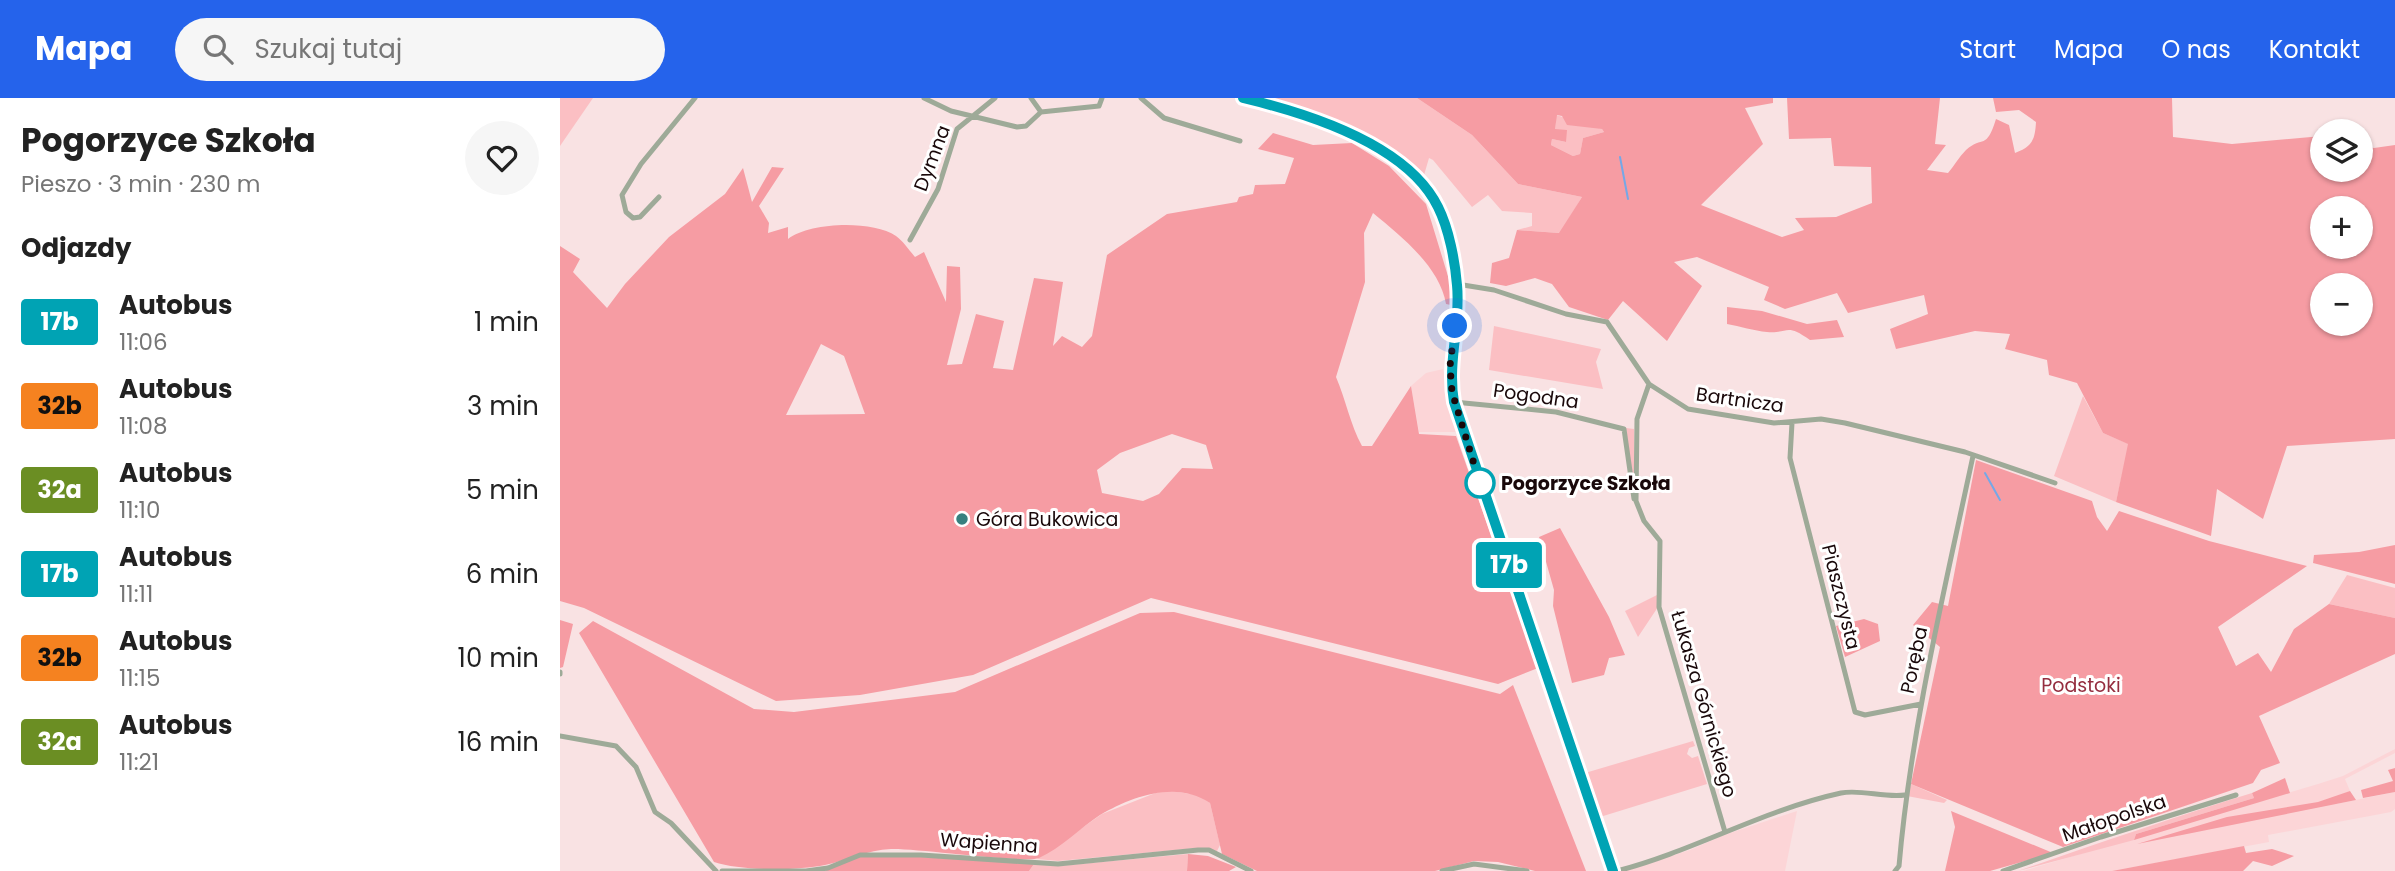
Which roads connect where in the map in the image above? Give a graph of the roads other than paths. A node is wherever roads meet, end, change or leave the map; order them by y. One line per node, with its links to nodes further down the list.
1 (695, 98): 11 (street)
2 (923, 98): 9 (street)
3 (995, 98): 9 (street, Dymna)
4 (1031, 98): 8 (street)
5 (1102, 98): 8 (street)
6 (1141, 98): 10 (street)
7 (1243, 98): 13 (street)
8 (1041, 112): 9 (street)
9 (973, 115): 12 (street, Dymna)
10 (1240, 141)
11 (659, 197)
12 (910, 240)
13 (1457, 284): 14 (street, Bartnicza); 15 (street)
14 (1649, 384): 16 (street, Bartnicza); 19 (street, Łukasza Górnickiego)
15 (1454, 402): 19 (street, Pogodna); 30 (street)
16 (1792, 423): 17 (street, Bartnicza); 20 (street, Piaszczysta)
17 (1973, 456): 18 (street, Bartnicza); 20 (street, Poręba)
18 (2055, 483)
19 (1636, 501): 24 (street, Łukasza Górnickiego)
20 (1921, 704): 22 (street, Poręba)
21 (560, 736): 25 (street)
22 (1905, 795): 24 (street); 31 (street, Poręba)
23 (2236, 795): 32 (street, Małopolska)
24 (1724, 832): 30 (street)
25 (716, 871)
26 (722, 871): 27 (street, Wapienna)
27 (1251, 871)
28 (1442, 871): 29 (street)
29 (1527, 871)
30 (1614, 871)
31 (1895, 871)
32 (2003, 871)

